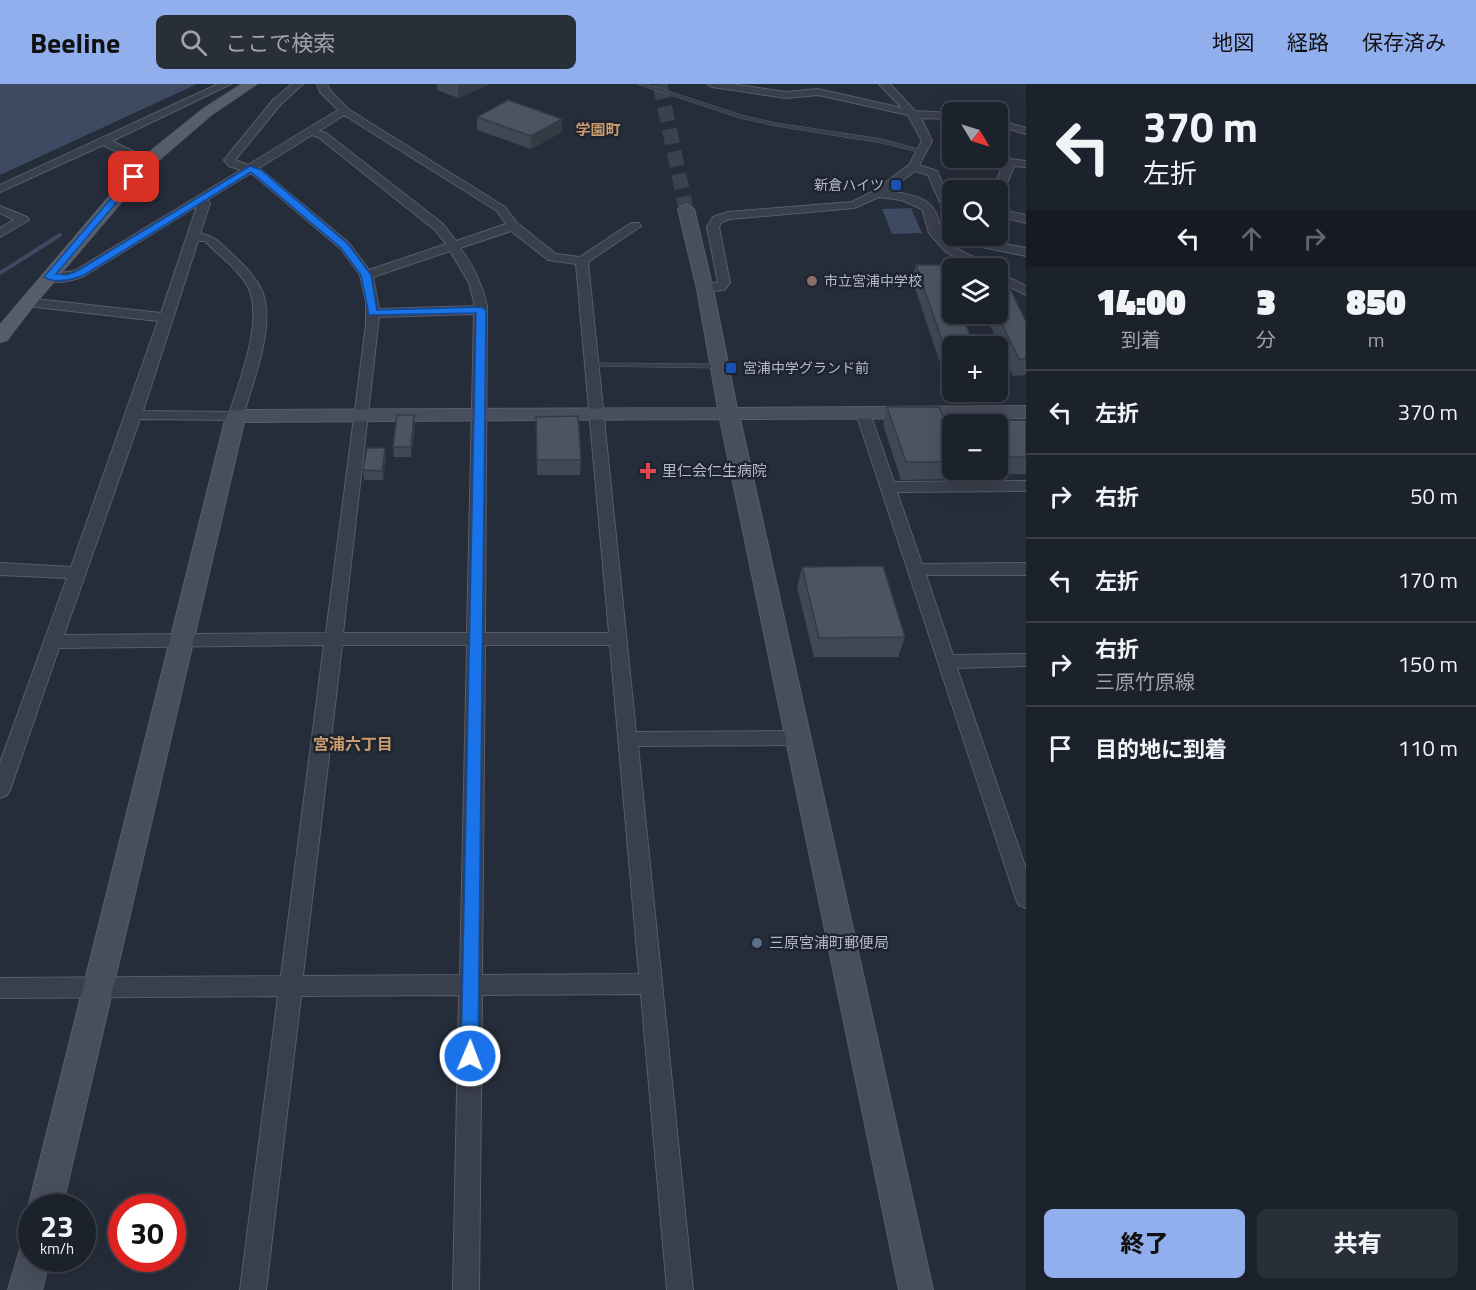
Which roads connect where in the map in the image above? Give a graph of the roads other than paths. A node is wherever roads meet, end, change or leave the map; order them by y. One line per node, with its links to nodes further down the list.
1 (226, 84): 8 (street)
2 (251, 84): 10 (main road)
3 (298, 84): 21 (street)
4 (322, 84): 9 (street)
5 (640, 84): 17 (lane)
6 (712, 84): 11 (street)
7 (884, 84): 11 (street)
8 (178, 106): 10 (street); 16 (street)
9 (344, 111): 15 (street); 31 (street)
10 (207, 112): 18 (main road)
11 (912, 112): 12 (street); 17 (street)
12 (942, 115)
13 (1008, 126): 14 (street)
14 (1026, 131)
15 (312, 132): 21 (street); 35 (street)
16 (103, 141): 18 (street); 23 (street)
17 (923, 151): 20 (street)
18 (147, 162): 41 (main road)
19 (1026, 164): 22 (street)
20 (913, 167): 24 (street); 25 (street)
21 (250, 168): 26 (street); 40 (street)
22 (1003, 180)
23 (0, 189)
24 (878, 193): 38 (street); 43 (street)
25 (942, 195)
26 (196, 201): 34 (street); 41 (street)
27 (0, 209): 33 (street)
28 (686, 209): 43 (street)
29 (1008, 214): 30 (street)
30 (1025, 217)
31 (513, 226): 35 (street); 39 (street)
32 (635, 226): 39 (street)
33 (0, 233)
34 (193, 237): 48 (street); 59 (street)
35 (454, 246): 40 (street); 46 (street)
36 (996, 246): 37 (street)
37 (1026, 252)
38 (964, 258)
39 (582, 261): 50 (street)
40 (366, 275): 47 (street)
41 (48, 277): 45 (main road)
42 (1008, 281): 44 (street)
43 (705, 289): 51 (street)
44 (1026, 291)
45 (27, 302): 48 (street); 49 (main road)
46 (481, 310): 47 (street); 57 (street)
47 (373, 313): 56 (street)
48 (167, 318): 58 (street)
49 (0, 337)
50 (593, 365): 51 (lane); 54 (street)
51 (719, 366): 52 (street)
52 (729, 412): 54 (street); 55 (street); 73 (street)
53 (1026, 412): 55 (street)
54 (598, 413): 57 (street); 68 (street)
55 (863, 413): 61 (street)
56 (362, 414): 57 (street); 59 (street); 67 (street)
57 (480, 414): 69 (street)
58 (134, 415): 59 (street); 65 (street)
59 (236, 416): 66 (street)
60 (1026, 486): 61 (street)
61 (888, 487): 64 (street)
62 (0, 569): 65 (street)
63 (1026, 569): 64 (street)
64 (916, 570): 72 (street)
65 (79, 573): 70 (street)
66 (182, 639): 67 (street); 70 (street); 82 (street)
67 (334, 639): 69 (street); 79 (street)
68 (619, 639): 69 (street); 74 (street)
69 (477, 640): 80 (street)
70 (52, 642): 75 (street)
71 (1026, 660): 72 (street)
72 (947, 662): 77 (street)
73 (796, 738): 74 (street); 89 (street)
74 (628, 739): 78 (street)
75 (3, 770): 76 (street)
76 (0, 790)
77 (1026, 899)
78 (651, 984): 80 (street); 88 (street)
79 (291, 985): 80 (street); 82 (street); 86 (street)
80 (471, 986): 87 (street)
81 (0, 988): 82 (street)
82 (97, 988): 83 (street)
83 (48, 1194)
84 (30, 1272): 85 (street)
85 (25, 1290)
86 (253, 1290)
87 (466, 1290)
88 (680, 1290)
89 (916, 1290)

